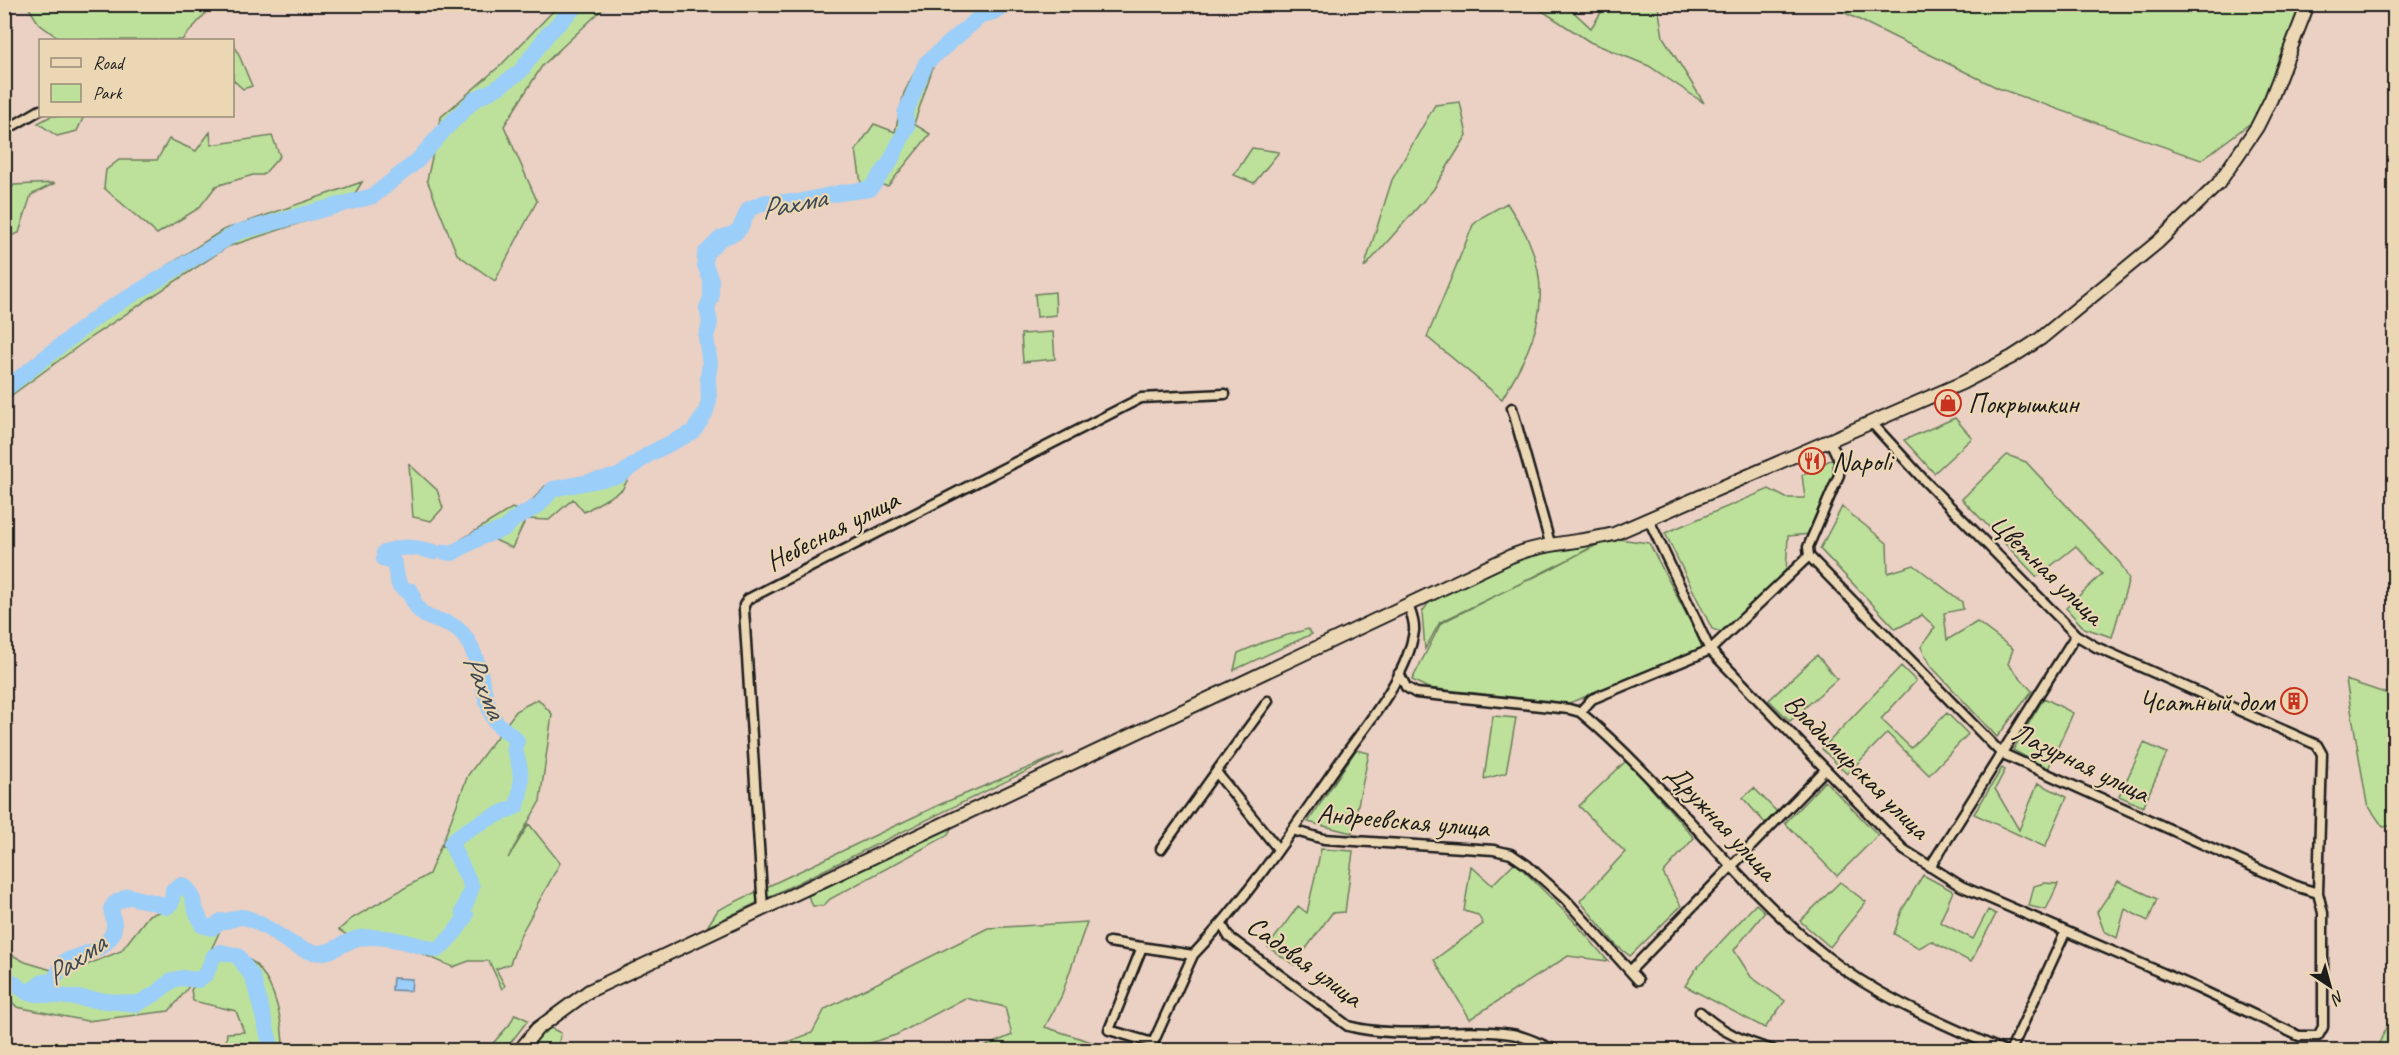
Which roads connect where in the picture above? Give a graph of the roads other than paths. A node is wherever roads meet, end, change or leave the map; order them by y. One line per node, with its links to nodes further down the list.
1 (2308, 4): 6 (street)
2 (39, 111): 3 (street)
3 (4, 132)
4 (1225, 394): 26 (street, Небесная улица)
5 (1512, 408): 9 (street)
6 (1871, 422): 7 (street); 12 (street, Цветная улица)
7 (1830, 441): 8 (street); 10 (street)
8 (1649, 520): 9 (street); 13 (street, Владимирская улица)
9 (1550, 543): 11 (street)
10 (1809, 556): 13 (street); 17 (street, Лазурная улица)
11 (1408, 605): 14 (street); 26 (street)
12 (2076, 635): 17 (street); 25 (street, Цветная улица)
13 (1710, 650): 16 (street); 18 (street, Владимирская улица)
14 (1399, 673): 16 (street); 20 (street)
15 (1268, 702): 19 (street)
16 (1580, 712): 23 (street, Дружная улица)
17 (2001, 753): 24 (street); 25 (street, Лазурная улица)
18 (1825, 770): 23 (street); 24 (street, Владимирская улица)
19 (1216, 772): 21 (street); 22 (street)
20 (1292, 830): 22 (street); 32 (street, Андреевская улица)
21 (1161, 849)
22 (1278, 849): 27 (street)
23 (1731, 867): 32 (street); 38 (street, Дружная улица)
24 (1930, 867): 28 (street, Владимирская улица)
25 (2318, 893): 28 (street, Владимирская улица)
26 (763, 909): 35 (street)
27 (1222, 925): 31 (street); 36 (street, Садовая улица)
28 (2065, 933): 39 (street)
29 (1109, 942): 30 (street)
30 (1142, 947): 31 (street); 31 (street)
31 (1193, 955)
32 (1630, 971): 33 (street, Андреевская улица)
33 (1638, 980)
34 (1700, 1012): 37 (street)
35 (520, 1050)
36 (1555, 1050)
37 (1773, 1050)
38 (2002, 1050)
39 (2011, 1050)

